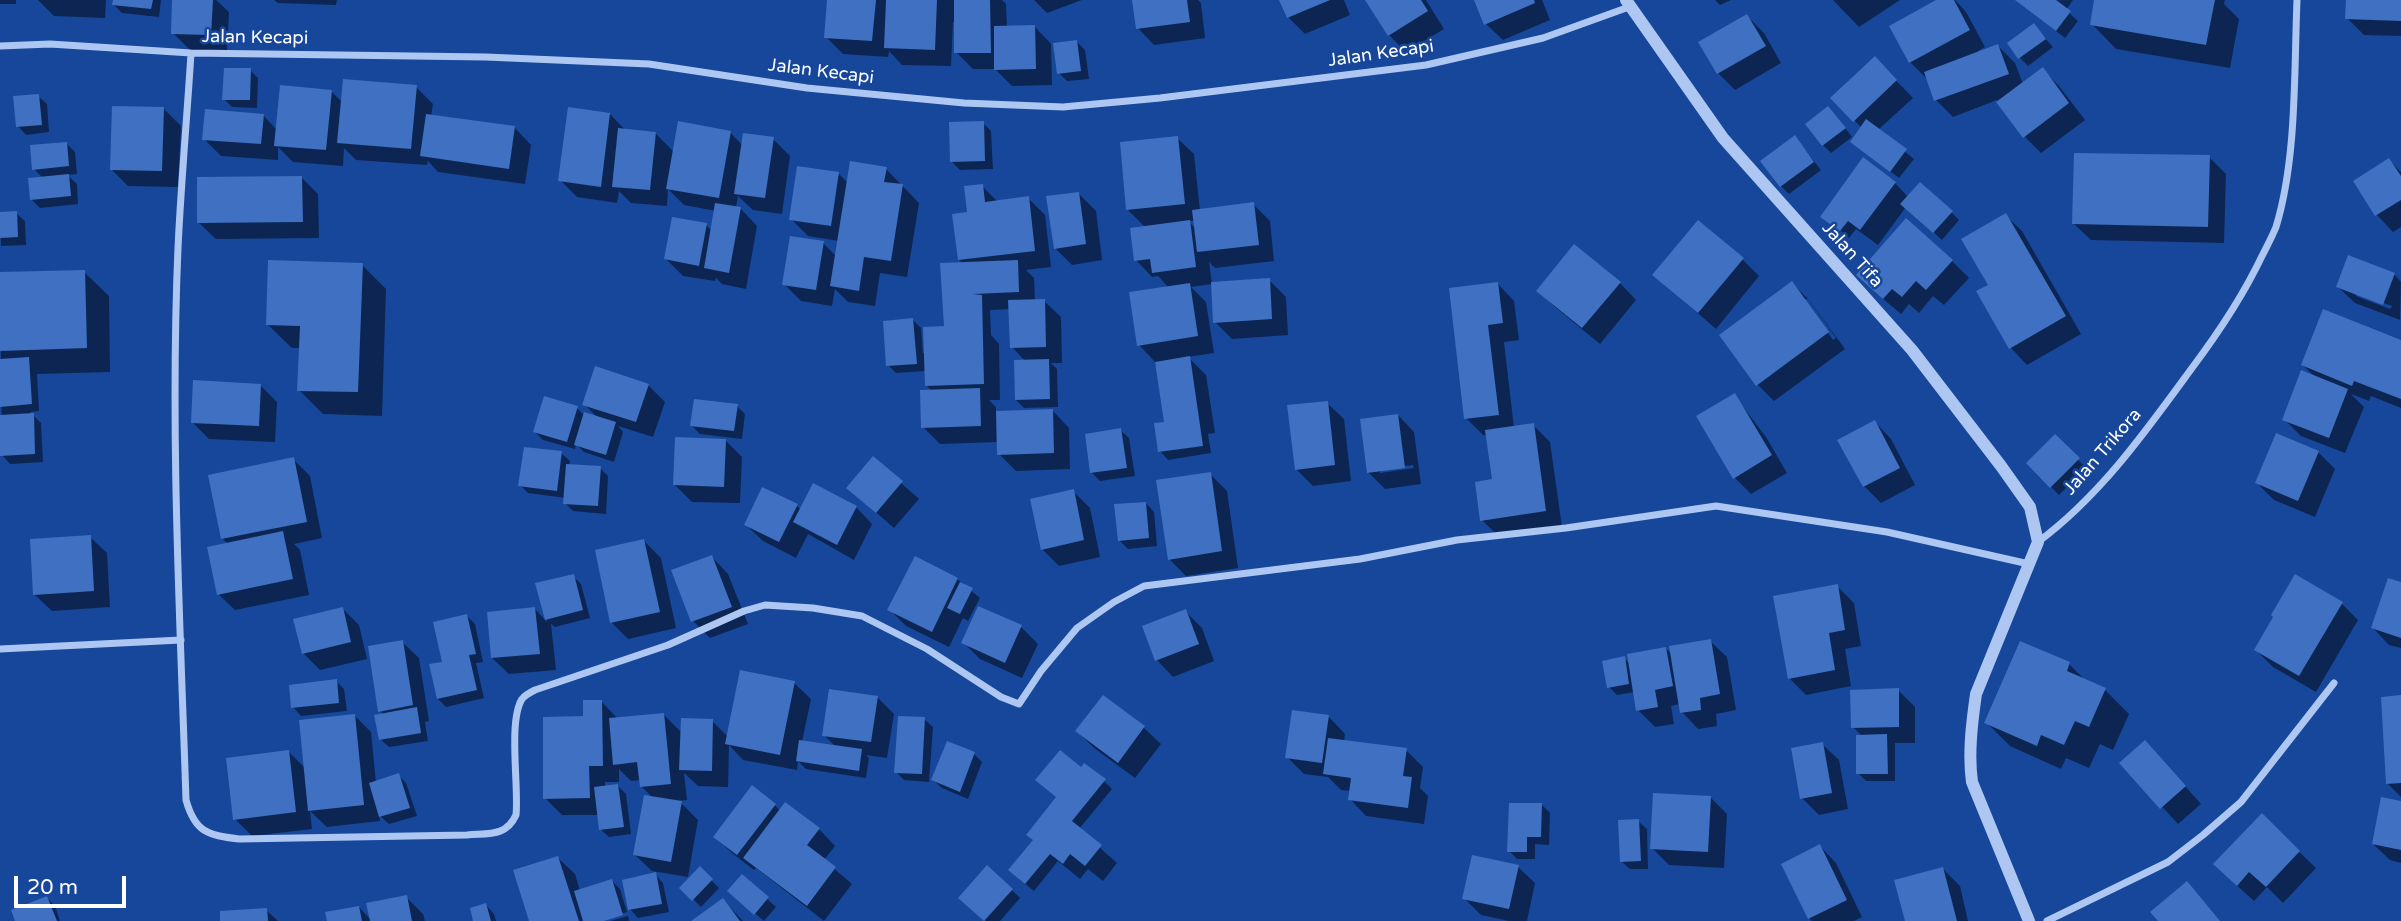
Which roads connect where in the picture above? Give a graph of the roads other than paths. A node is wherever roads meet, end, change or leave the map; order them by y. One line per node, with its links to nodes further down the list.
1 (2297, 0): 5 (street, Jalan Trikora)
2 (1628, 4): 4 (street, Jalan Kecapi); 5 (street, Jalan Tifa)
3 (0, 46): 4 (street, Jalan Kecapi)
4 (191, 52): 7 (street)
5 (2038, 542): 6 (street, Jalan Trikora)
6 (2029, 564): 7 (street); 10 (street, Jalan Trikora)
7 (181, 640): 8 (street)
8 (0, 649)
9 (2334, 683): 11 (street)
10 (2029, 921)
11 (2047, 921)

